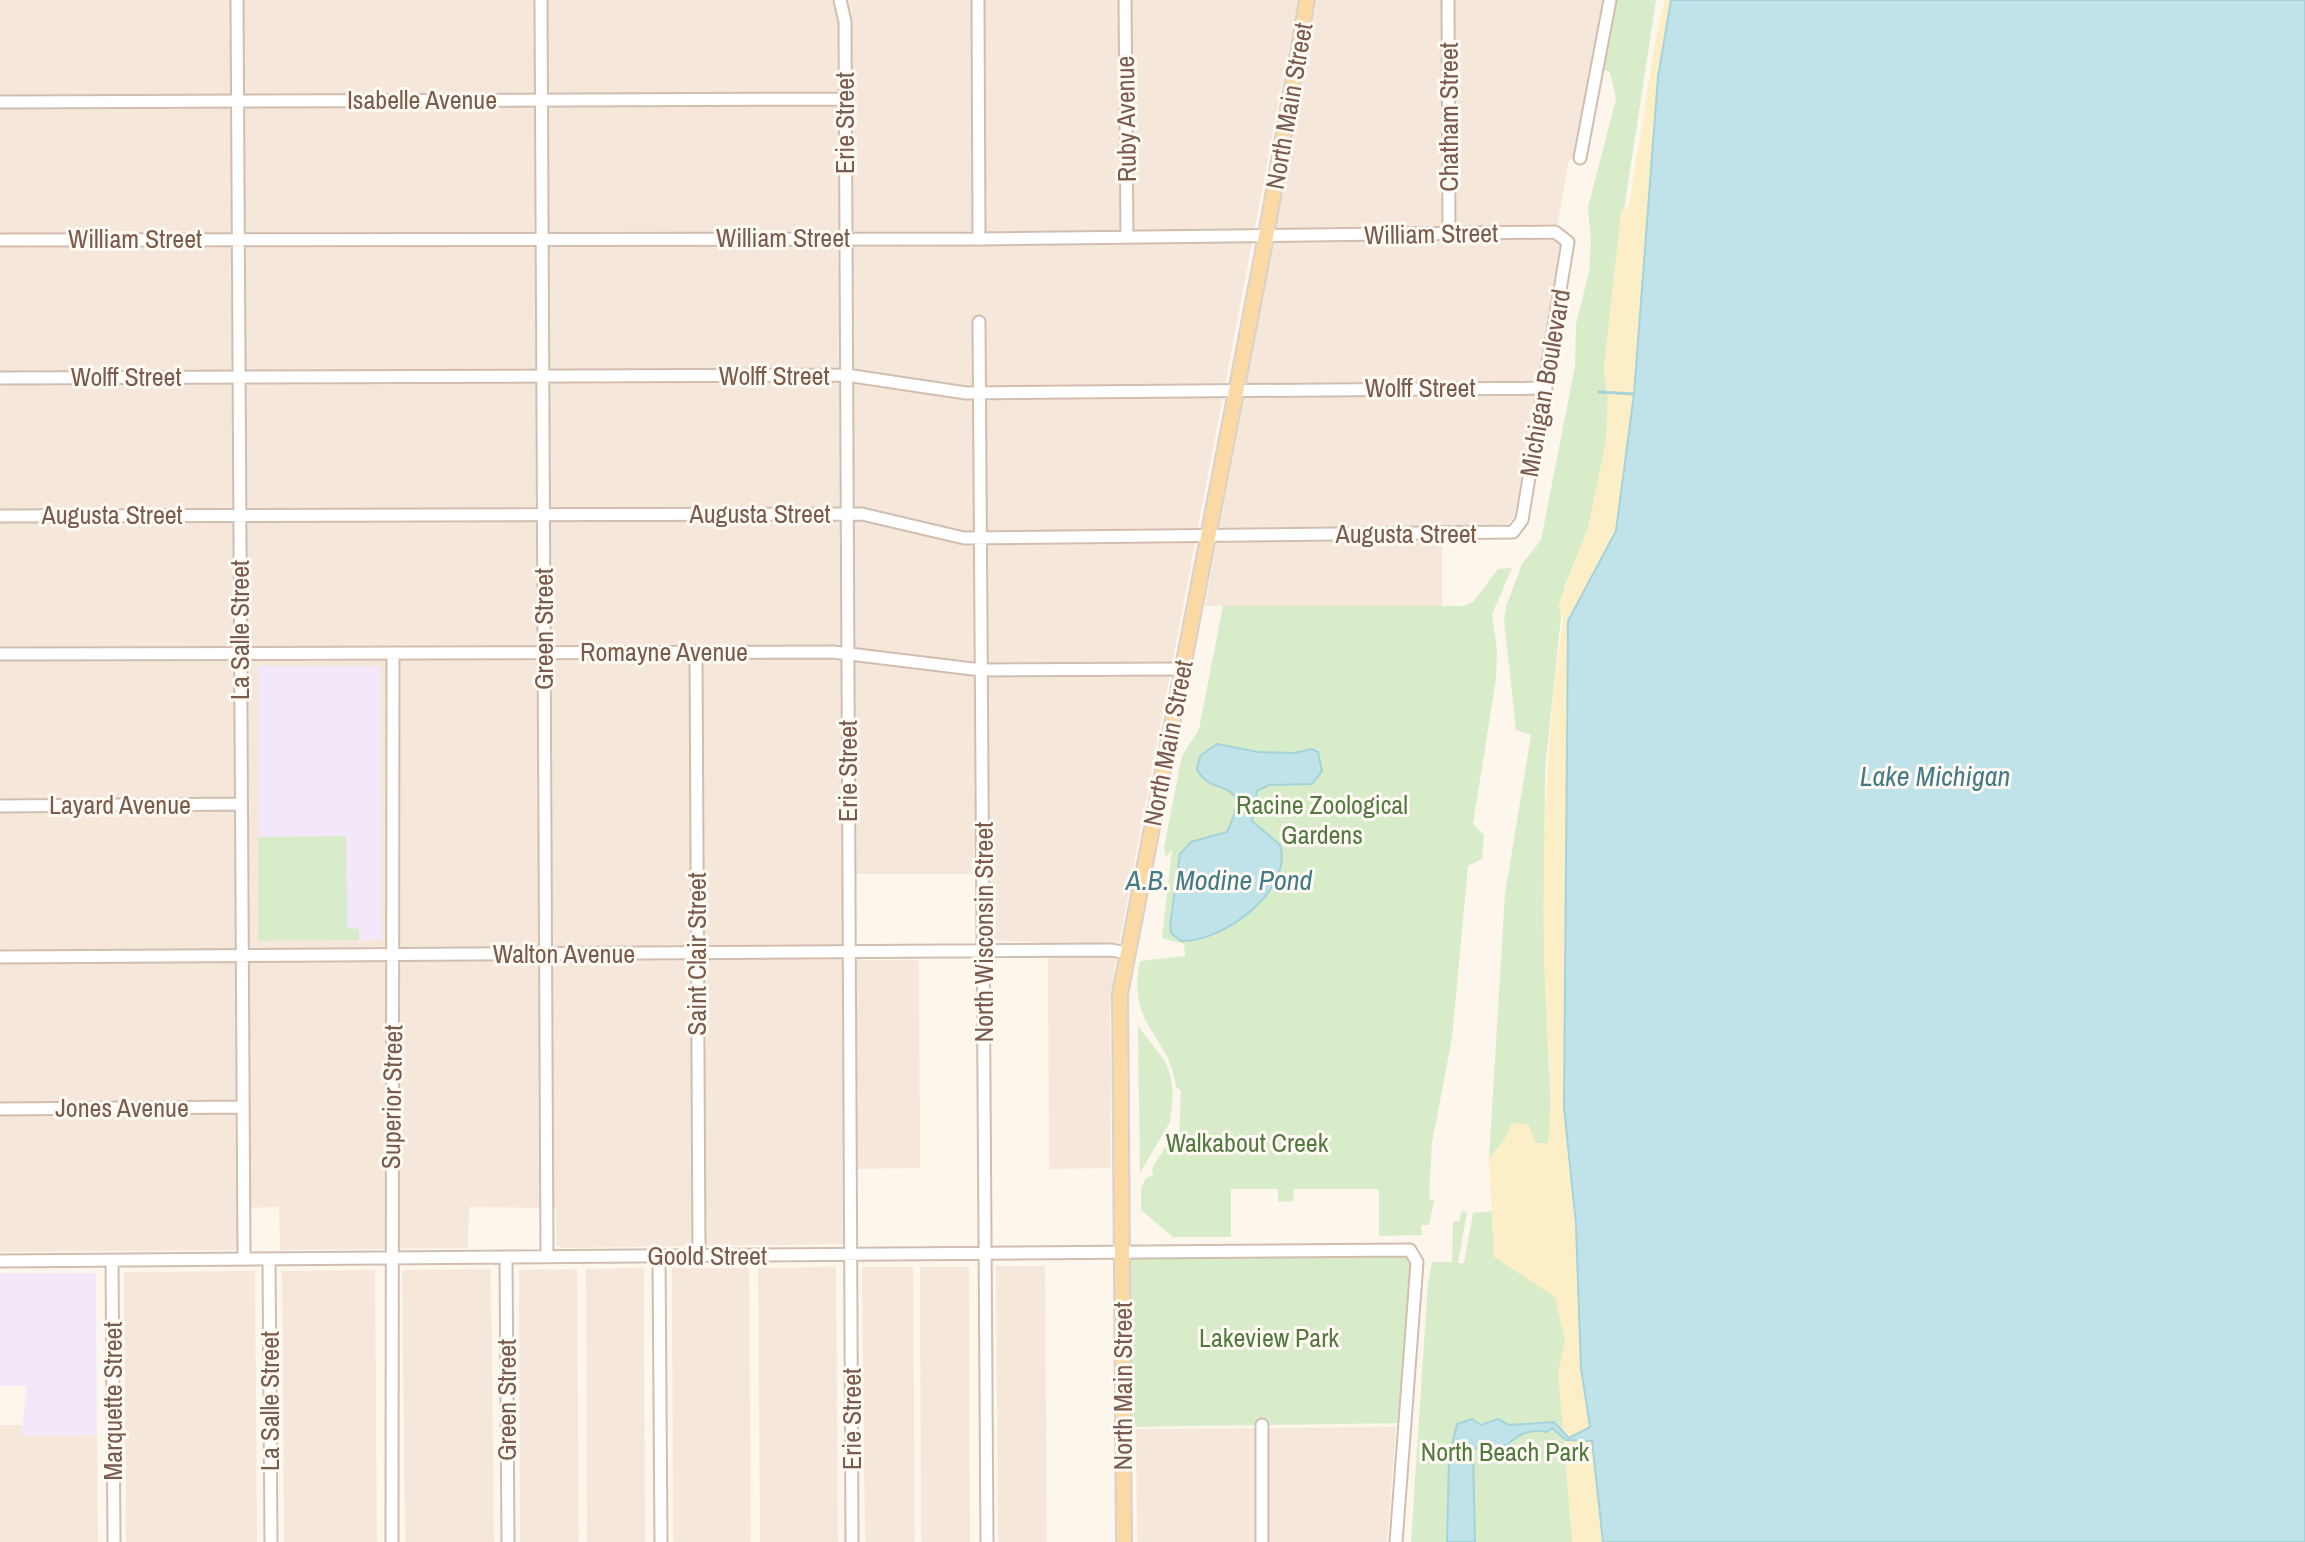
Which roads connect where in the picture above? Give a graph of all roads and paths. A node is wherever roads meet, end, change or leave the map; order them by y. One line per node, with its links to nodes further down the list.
1 (237, 0): 11 (street, La Salle Street)
2 (541, 0): 10 (street, Green Street)
3 (840, 0): 9 (street, Erie Street)
4 (978, 0): 21 (street)
5 (1125, 0): 18 (street, Ruby Avenue)
6 (1307, 0): 15 (main road, North Main Street)
7 (1448, 0): 14 (street, Chatham Street)
8 (1610, 0): 13 (street)
9 (845, 99): 10 (street, Isabelle Avenue); 17 (street, Erie Street)
10 (541, 100): 11 (street, Isabelle Avenue); 19 (street, Green Street)
11 (237, 101): 12 (street, Isabelle Avenue); 20 (street, La Salle Street)
12 (0, 102)
13 (1580, 158)
14 (1449, 234): 15 (street, William Street); 16 (street, William Street)
15 (1266, 236): 18 (street, William Street); 29 (main road, North Main Street)
16 (1565, 236): 28 (street, Michigan Boulevard)
17 (846, 237): 19 (street, William Street); 21 (street, William Street); 24 (street, Erie Street)
18 (1127, 237): 21 (street, William Street)
19 (542, 238): 20 (street, William Street); 25 (street, Green Street)
20 (238, 239): 22 (street, William Street); 26 (street, La Salle Street)
21 (979, 239)
22 (0, 240)
23 (979, 322): 30 (street, North Wisconsin Street)
24 (846, 375): 25 (street, Wolff Street); 30 (street, Wolff Street); 32 (street, Erie Street)
25 (543, 376): 26 (street, Wolff Street); 31 (street, Green Street)
26 (239, 377): 27 (street, Wolff Street); 33 (street, La Salle Street)
27 (0, 378)
28 (1546, 388): 29 (street, Wolff Street); 35 (street, Michigan Boulevard)
29 (1236, 389): 30 (street, Wolff Street); 36 (main road, North Main Street)
30 (980, 393): 37 (street, North Wisconsin Street)
31 (544, 514): 32 (street, Augusta Street); 33 (street, Augusta Street); 38 (street, Green Street)
32 (847, 514): 37 (street, Augusta Street); 40 (street, Erie Street)
33 (240, 515): 34 (street, Augusta Street); 41 (street, La Salle Street)
34 (0, 516)
35 (1517, 530): 36 (street, Augusta Street)
36 (1208, 536): 37 (street, Augusta Street); 44 (main road, North Main Street)
37 (980, 538): 45 (street, North Wisconsin Street)
38 (544, 652): 39 (street, Romayne Avenue); 42 (street, Romayne Avenue); 51 (street, Green Street)
39 (696, 652): 40 (street, Romayne Avenue); 52 (street, Saint Clair Street)
40 (848, 652): 45 (street, Romayne Avenue); 49 (street, Erie Street)
41 (240, 653): 42 (street, Romayne Avenue); 43 (street, Romayne Avenue); 46 (street, La Salle Street)
42 (393, 653): 53 (street, Superior Street)
43 (0, 654)
44 (1182, 669): 45 (street, Romayne Avenue); 50 (main road, North Main Street)
45 (981, 670): 48 (street, North Wisconsin Street)
46 (241, 804): 47 (street, Layard Avenue); 54 (street, La Salle Street)
47 (0, 806)
48 (984, 951): 49 (street, Walton Avenue); 50 (street, Walton Avenue); 59 (street, North Wisconsin Street)
49 (849, 953): 52 (street, Walton Avenue); 60 (street, Erie Street)
50 (1127, 953): 58 (main road, North Main Street)
51 (546, 954): 52 (street, Walton Avenue); 53 (street, Walton Avenue); 64 (street, Green Street)
52 (697, 954): 62 (street, Saint Clair Street)
53 (394, 955): 54 (street, Walton Avenue); 65 (street, Superior Street)
54 (242, 956): 55 (street, Walton Avenue); 56 (street, La Salle Street)
55 (0, 957)
56 (243, 1107): 57 (street, Jones Avenue); 66 (street, La Salle Street)
57 (0, 1109)
58 (1121, 1252): 59 (street, Goold Street); 78 (main road, North Main Street); 80 (street, Goold Street)
59 (986, 1253): 60 (street, Goold Street); 77 (street, North Wisconsin Street)
60 (851, 1255): 62 (street, Goold Street); 76 (street, Erie Street)
61 (659, 1256): 62 (street, Goold Street); 64 (street, Goold Street); 75 (street)
62 (699, 1256)
63 (506, 1257): 64 (street, Goold Street); 65 (street, Goold Street); 74 (street, Green Street)
64 (547, 1257)
65 (390, 1258): 67 (street, Goold Street); 73 (street, Superior Street)
66 (244, 1259): 67 (street, Goold Street); 68 (street, Goold Street)
67 (269, 1259): 72 (street, La Salle Street)
68 (112, 1260): 69 (street, Goold Street); 71 (street, Marquette Street)
69 (0, 1261)
70 (1262, 1425): 79 (street)
71 (114, 1542)
72 (271, 1542)
73 (392, 1542)
74 (508, 1542)
75 (661, 1542)
76 (852, 1542)
77 (987, 1542)
78 (1124, 1542)
79 (1262, 1542)
80 (1396, 1542)

